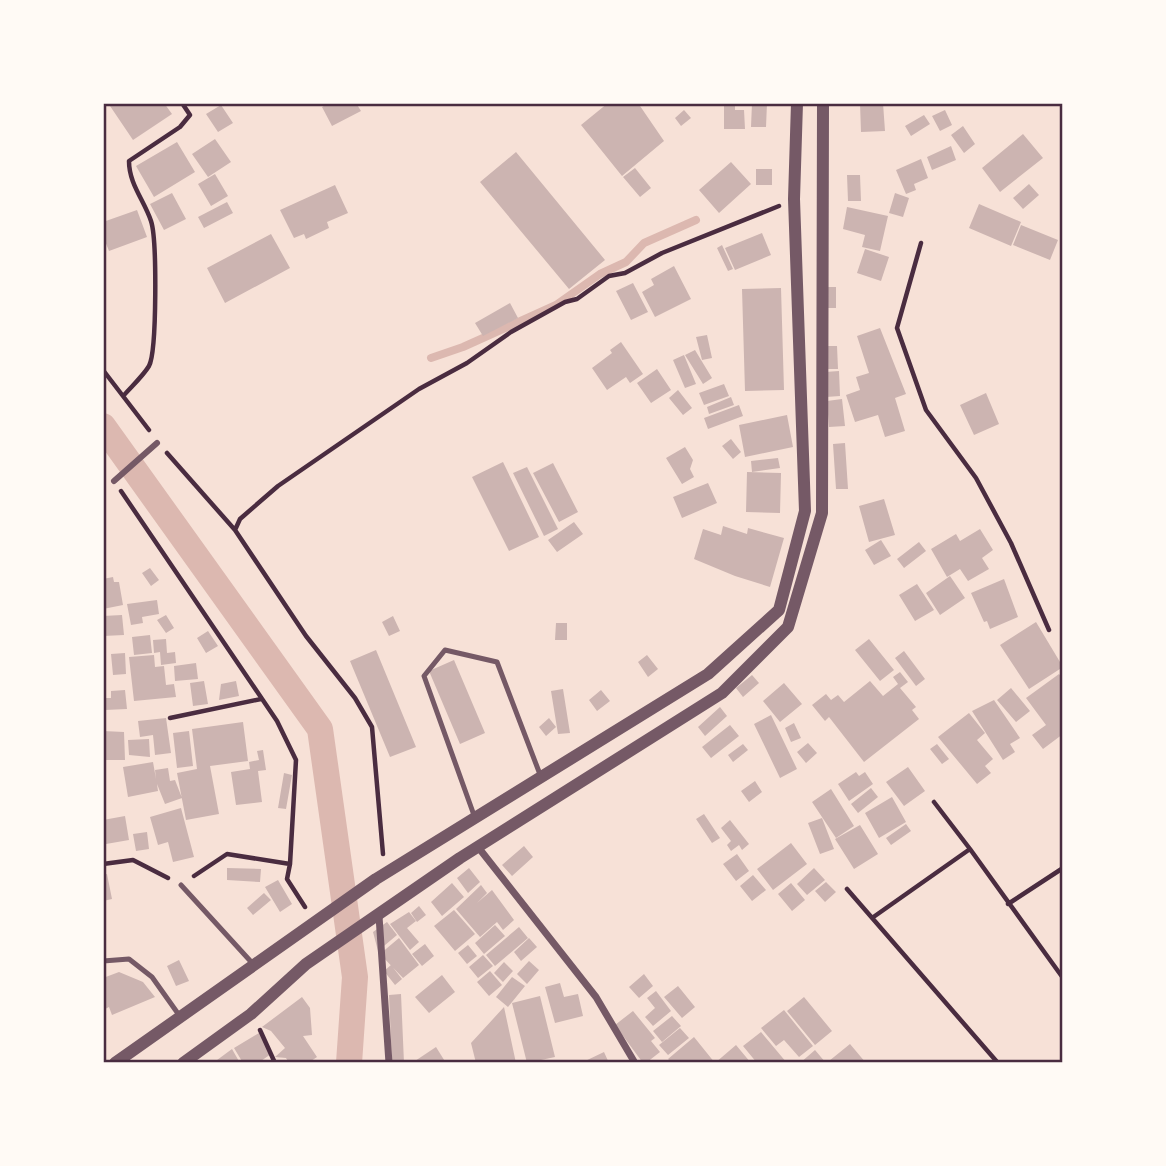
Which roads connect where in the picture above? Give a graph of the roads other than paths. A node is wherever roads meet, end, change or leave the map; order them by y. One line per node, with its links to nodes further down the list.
1 (797, 103): 5 (street)
2 (824, 103): 7 (street)
3 (157, 443): 4 (street)
4 (114, 481)
5 (541, 776): 6 (street); 6 (lane)
6 (475, 818): 11 (street)
7 (478, 848): 9 (street); 16 (street)
8 (181, 885): 11 (lane)
9 (375, 919): 14 (street); 15 (street)
10 (103, 961): 12 (lane)
11 (254, 965): 12 (street)
12 (180, 1017): 13 (street)
13 (116, 1063)
14 (183, 1063)
15 (388, 1063)
16 (635, 1063)

